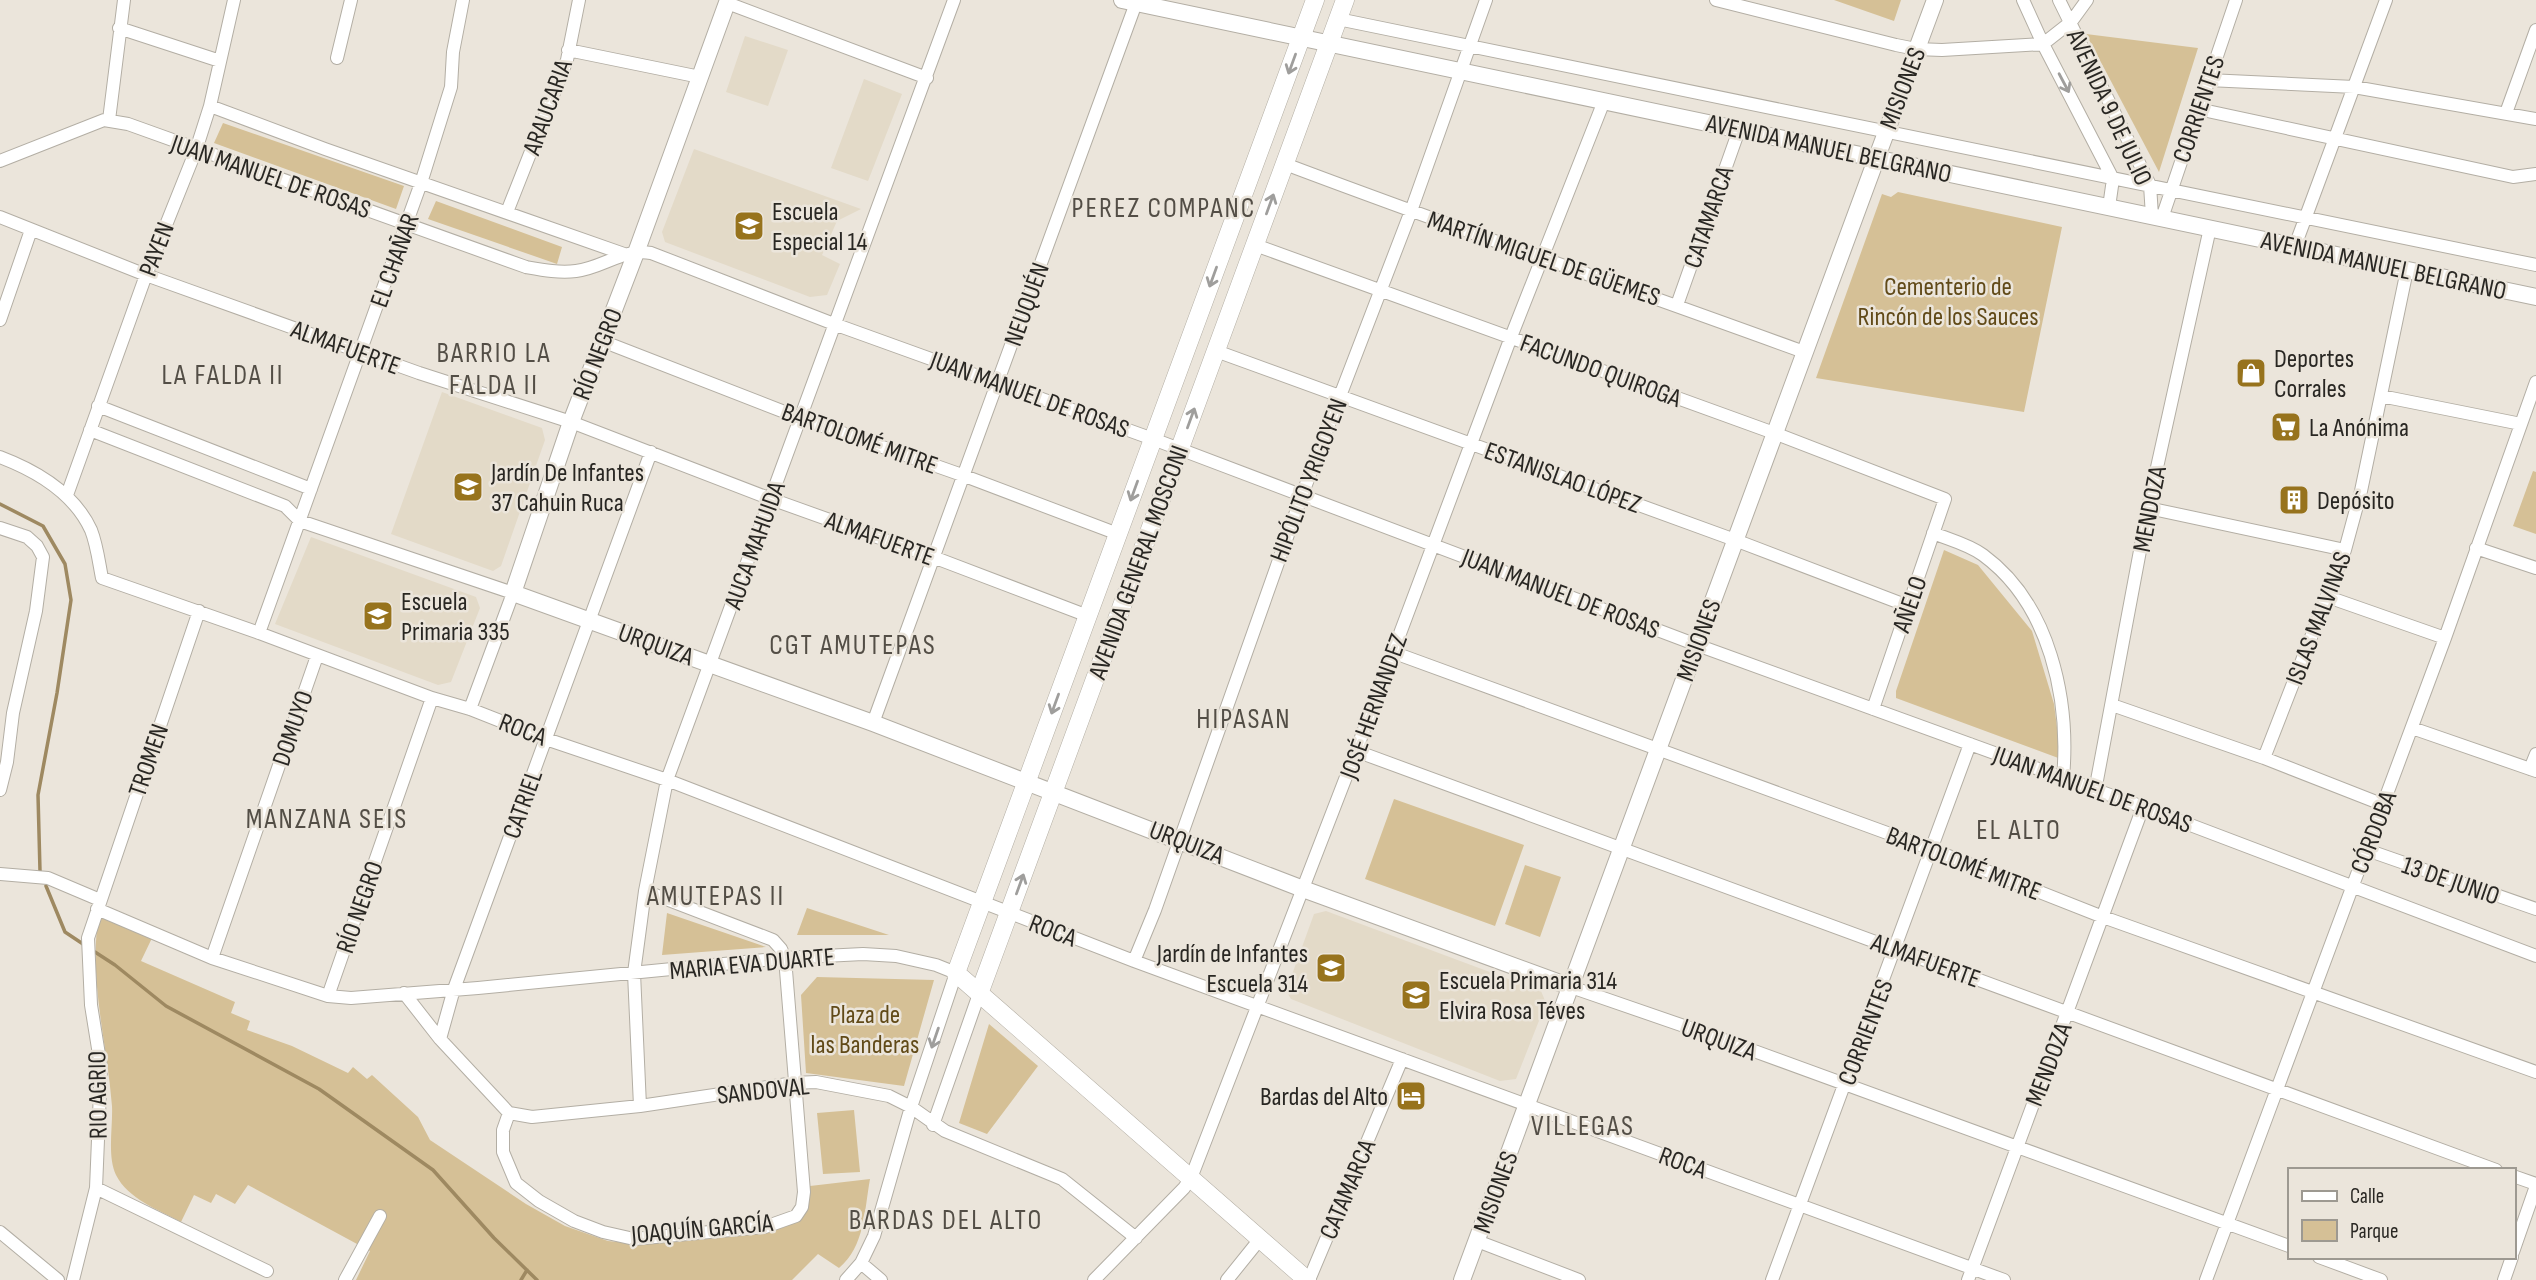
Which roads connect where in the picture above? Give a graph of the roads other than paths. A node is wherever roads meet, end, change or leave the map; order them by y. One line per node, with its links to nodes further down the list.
1 (124, 0): 22 (street)
2 (234, 0): 31 (street, PAYEN)
3 (351, 0): 30 (street)
4 (463, 0): 52 (street, EL CHAÑAR)
5 (579, 0): 29 (street, ARAUCARIA)
6 (954, 0): 34 (street, AUCA MAHUIDA)
7 (1315, 0): 24 (main road, AVENIDA GENERAL MOSCONI)
8 (1345, 0): 20 (main road, AVENIDA GENERAL MOSCONI)
9 (1486, 0): 27 (street, HIPÓLITO YRIGOYEN)
10 (1716, 0): 28 (street)
11 (1935, 0): 28 (street, MISIONES)
12 (2022, 0): 26 (street, AVENIDA 9 DE JULIO)
13 (2059, 0): 21 (street, AVENIDA 9 DE JULIO)
14 (2087, 0): 21 (street)
15 (2235, 0): 35 (street, CORRIENTES)
16 (2386, 0): 36 (street)
17 (728, 1): 33 (street, RÍO NEGRO); 34 (street)
18 (1129, 2): 19 (street, AVENIDA MANUEL BELGRANO); 81 (street, NEUQUÉN)
19 (1175, 5): 24 (street, AVENIDA MANUEL BELGRANO)
20 (1338, 19): 25 (main road, AVENIDA GENERAL MOSCONI); 27 (street)
21 (2071, 22): 26 (street); 53 (street, AVENIDA 9 DE JULIO)
22 (119, 28): 31 (street); 42 (street)
23 (2536, 30): 40 (street)
24 (1301, 38): 25 (street, AVENIDA MANUEL BELGRANO); 91 (main road, AVENIDA GENERAL MOSCONI, one-way to 91)
25 (1329, 43): 32 (street, AVENIDA MANUEL BELGRANO); 49 (main road, AVENIDA GENERAL MOSCONI)
26 (2043, 44): 28 (street); 51 (street, AVENIDA 9 DE JULIO, one-way to 51)
27 (1469, 46): 32 (street, HIPÓLITO YRIGOYEN); 44 (street)
28 (1916, 49): 44 (street, MISIONES)
29 (568, 50): 33 (street); 57 (street, ARAUCARIA)
30 (337, 58)
31 (220, 61): 38 (street, PAYEN)
32 (1460, 71): 37 (street, AVENIDA MANUEL BELGRANO); 56 (street, HIPÓLITO YRIGOYEN)
33 (700, 77): 66 (street, RÍO NEGRO)
34 (927, 78): 75 (street, AUCA MAHUIDA)
35 (2208, 80): 36 (street); 39 (street, CORRIENTES)
36 (2354, 87): 40 (street); 45 (street)
37 (1604, 101): 43 (street, AVENIDA MANUEL BELGRANO); 67 (street, JOSÉ HERNANDEZ)
38 (210, 106): 46 (street, PAYEN); 52 (street, JUAN MANUEL DE ROSAS)
39 (2198, 109): 45 (street); 54 (street, CORRIENTES)
40 (2505, 113): 41 (street)
41 (2536, 119)
42 (109, 120): 46 (street, JUAN MANUEL DE ROSAS); 48 (street)
43 (1739, 130): 47 (street, AVENIDA MANUEL BELGRANO); 73 (street, CATAMARCA)
44 (1885, 132): 47 (street, MISIONES); 51 (street)
45 (2335, 139): 50 (street); 60 (street)
46 (195, 149): 61 (street, JUAN MANUEL DE ROSAS); 70 (street, PAYEN)
47 (1876, 158): 55 (street, AVENIDA MANUEL BELGRANO); 80 (street, MISIONES)
48 (0, 161)
49 (1285, 164): 56 (street, MARTÍN MIGUEL DE GÜEMES); 64 (main road, AVENIDA GENERAL MOSCONI, one-way to 49)
50 (2536, 174)
51 (2113, 179): 53 (street); 55 (street, AVENIDA 9 DE JULIO)
52 (421, 183): 57 (street, JUAN MANUEL DE ROSAS); 61 (street, EL CHAÑAR)
53 (2150, 186): 54 (street); 59 (street, AVENIDA 9 DE JULIO)
54 (2171, 189): 59 (street, CORRIENTES); 60 (street)
55 (2109, 207): 59 (street, AVENIDA MANUEL BELGRANO)
56 (1411, 211): 67 (street, MARTÍN MIGUEL DE GÜEMES); 71 (street, HIPÓLITO YRIGOYEN)
57 (507, 212): 66 (street, JUAN MANUEL DE ROSAS)
58 (0, 217): 63 (street, ALMAFUERTE)
59 (2157, 217): 62 (street, AVENIDA MANUEL BELGRANO)
60 (2306, 217): 65 (street); 68 (street)
61 (407, 223): 66 (street, JUAN MANUEL DE ROSAS); 79 (street, EL CHAÑAR)
62 (2210, 228): 65 (street, AVENIDA MANUEL BELGRANO); 102 (street, MENDOZA)
63 (31, 230): 70 (street, ALMAFUERTE); 74 (street)
64 (1255, 244): 71 (street, FACUNDO QUIROGA); 78 (main road, AVENIDA GENERAL MOSCONI)
65 (2295, 246): 69 (street, AVENIDA MANUEL BELGRANO)
66 (631, 252): 75 (street, JUAN MANUEL DE ROSAS); 77 (street, RÍO NEGRO)
67 (1543, 257): 73 (street, MARTÍN MIGUEL DE GÜEMES); 76 (street, JOSÉ HERNANDEZ)
68 (2536, 265)
69 (2407, 270): 72 (street, AVENIDA MANUEL BELGRANO); 84 (street, ISLAS MALVINAS)
70 (146, 275): 79 (street, ALMAFUERTE); 85 (street, PAYEN)
71 (1381, 289): 76 (street, FACUNDO QUIROGA); 83 (street, HIPÓLITO YRIGOYEN)
72 (2536, 297)
73 (1677, 305): 80 (street, MARTÍN MIGUEL DE GÜEMES)
74 (0, 320)
75 (834, 324): 81 (street, JUAN MANUEL DE ROSAS); 86 (street, AUCA MAHUIDA)
76 (1511, 337): 90 (street, FACUNDO QUIROGA); 92 (street, JOSÉ HERNANDEZ)
77 (602, 341): 86 (street, BARTOLOMÉ MITRE); 87 (street, RÍO NEGRO)
78 (1216, 351): 83 (street, ESTANISLAO LÓPEZ); 93 (main road, AVENIDA GENERAL MOSCONI, one-way to 78)
79 (360, 352): 87 (street, ALMAFUERTE); 97 (street, EL CHAÑAR)
80 (1804, 352): 90 (street, MISIONES)
81 (998, 382): 91 (street, JUAN MANUEL DE ROSAS); 96 (street, NEUQUÉN)
82 (2536, 382): 88 (street, CÓRDOBA)
83 (1340, 396): 92 (street, ESTANISLAO LÓPEZ); 99 (street, HIPÓLITO YRIGOYEN)
84 (2381, 396): 88 (street); 110 (street, ISLAS MALVINAS)
85 (98, 406): 89 (street, PAYEN); 97 (street)
86 (800, 418): 96 (street, BARTOLOMÉ MITRE); 100 (street, AUCA MAHUIDA)
87 (571, 422): 94 (street, ALMAFUERTE); 113 (street, RÍO NEGRO)
88 (2521, 424): 109 (street, CÓRDOBA)
89 (90, 430): 98 (street, PAYEN); 103 (street, URQUIZA)
90 (1774, 433): 101 (street, FACUNDO QUIROGA); 107 (street, MISIONES)
91 (1153, 439): 93 (street, JUAN MANUEL DE ROSAS); 106 (main road, AVENIDA GENERAL MOSCONI, one-way to 106)
92 (1470, 444): 107 (street, ESTANISLAO LÓPEZ); 108 (street, JOSÉ HERNANDEZ)
93 (1180, 449): 99 (street, JUAN MANUEL DE ROSAS); 143 (main road, AVENIDA GENERAL MOSCONI)
94 (651, 452): 100 (street, ALMAFUERTE); 118 (street, CATRIEL)
95 (0, 457): 98 (street)
96 (962, 475): 106 (street, BARTOLOMÉ MITRE); 111 (street, NEUQUÉN)
97 (311, 489): 103 (street, EL CHAÑAR)
98 (67, 495): 116 (street, ROCA)
99 (1301, 495): 108 (street, JUAN MANUEL DE ROSAS); 146 (street, HIPÓLITO YRIGOYEN)
100 (771, 499): 111 (street, ALMAFUERTE); 124 (street, AUCA MAHUIDA)
101 (1945, 499): 105 (street, AÑELO)
102 (2148, 508): 110 (street); 126 (street, MENDOZA)
103 (300, 521): 113 (street, URQUIZA); 119 (street, EL CHAÑAR)
104 (0, 528): 141 (street)
105 (1933, 533): 115 (street, AÑELO); 138 (street)
106 (1118, 534): 117 (main road, AVENIDA GENERAL MOSCONI)
107 (1735, 540): 115 (street, ESTANISLAO LÓPEZ); 121 (street, MISIONES)
108 (1433, 545): 121 (street, JUAN MANUEL DE ROSAS); 122 (street, JOSÉ HERNANDEZ)
109 (2476, 548): 112 (street); 120 (street, CÓRDOBA)
110 (2345, 550): 114 (street, ISLAS MALVINAS)
111 (933, 557): 117 (street, ALMAFUERTE); 129 (street, NEUQUÉN)
112 (2536, 568)
113 (513, 593): 118 (street, URQUIZA); 127 (street, RÍO NEGRO)
114 (2328, 597): 120 (street); 136 (street, ISLAS MALVINAS)
115 (1908, 606): 128 (street, AÑELO)
116 (199, 611): 119 (street, ROCA); 155 (street, TROMEN)
117 (1088, 616): 140 (main road, AVENIDA GENERAL MOSCONI, one-way to 140)
118 (589, 620): 124 (street, URQUIZA); 131 (street, CATRIEL)
119 (260, 633): 123 (street, ROCA)
120 (2445, 638): 130 (street, CÓRDOBA)
121 (1697, 645): 128 (street, JUAN MANUEL DE ROSAS); 133 (street, MISIONES)
122 (1392, 652): 133 (street, BARTOLOMÉ MITRE); 134 (street, JOSÉ HERNANDEZ)
123 (317, 656): 125 (street, ROCA); 161 (street, DOMUYO)
124 (710, 663): 129 (street, URQUIZA); 139 (street, AUCA MAHUIDA)
125 (432, 698): 127 (street, ROCA); 171 (street, RÍO NEGRO)
126 (2112, 705): 136 (street); 142 (street, MENDOZA)
127 (470, 709): 131 (street, ROCA)
128 (1873, 709): 132 (street, JUAN MANUEL DE ROSAS)
129 (873, 723): 140 (street, URQUIZA)
130 (2412, 728): 137 (street); 144 (street, CÓRDOBA)
131 (546, 739): 139 (street, ROCA); 167 (street, CATRIEL)
132 (1970, 744): 138 (street, JUAN MANUEL DE ROSAS); 147 (street, CORRIENTES)
133 (1659, 748): 147 (street, BARTOLOMÉ MITRE); 148 (street, MISIONES)
134 (1356, 751): 148 (street, ALMAFUERTE); 152 (street, JOSÉ HERNANDEZ)
135 (2536, 754): 137 (street)
136 (2264, 758): 144 (street)
137 (2533, 770)
138 (2063, 778): 142 (street, JUAN MANUEL DE ROSAS)
139 (667, 780): 153 (street, AUCA MAHUIDA); 154 (street, ROCA)
140 (1027, 781): 143 (street, URQUIZA); 154 (main road, AVENIDA GENERAL MOSCONI)
141 (0, 790)
142 (2095, 791): 145 (street, JUAN MANUEL DE ROSAS)
143 (1054, 792): 146 (street, URQUIZA); 157 (main road, AVENIDA GENERAL MOSCONI, one-way to 143)
144 (2384, 805): 149 (street, CÓRDOBA)
145 (2143, 807): 151 (street, JUAN MANUEL DE ROSAS); 158 (street, MENDOZA)
146 (1179, 839): 152 (street, URQUIZA); 163 (street, HIPÓLITO YRIGOYEN)
147 (1931, 849): 158 (street, BARTOLOMÉ MITRE); 159 (street, CORRIENTES)
148 (1621, 850): 159 (street, ALMAFUERTE); 166 (street, MISIONES)
149 (2367, 850): 151 (street, CÓRDOBA); 156 (street, 13 DE JUNIO)
150 (0, 874): 155 (street, MARIA EVA DUARTE)
151 (2352, 887): 160 (street, JUAN MANUEL DE ROSAS); 168 (street, CÓRDOBA)
152 (1303, 889): 166 (street, URQUIZA); 172 (street, JOSÉ HERNANDEZ)
153 (645, 891): 162 (street); 164 (street, AUCA MAHUIDA)
154 (982, 903): 157 (street, ROCA); 165 (main road, AVENIDA GENERAL MOSCONI)
155 (98, 904): 161 (street, MARIA EVA DUARTE); 190 (street, RIO AGRIO)
156 (2536, 909)
157 (1009, 913): 163 (street, ROCA); 170 (main road, AVENIDA GENERAL MOSCONI)
158 (2103, 917): 168 (street, BARTOLOMÉ MITRE); 173 (street, MENDOZA)
159 (1896, 949): 173 (street, ALMAFUERTE); 178 (street, CORRIENTES)
160 (2536, 956)
161 (212, 958): 171 (street, MARIA EVA DUARTE)
162 (785, 958): 164 (street, MARIA EVA DUARTE); 165 (street, MARIA EVA DUARTE); 177 (street)
163 (1134, 961): 172 (street, ROCA)
164 (634, 973): 167 (street, MARIA EVA DUARTE); 180 (street, AUCA MAHUIDA)
165 (956, 973): 170 (main road, MARIA EVA DUARTE); 182 (street, AVENIDA GENERAL MOSCONI, one-way to 182)
166 (1571, 987): 178 (street, URQUIZA); 181 (street, MISIONES)
167 (454, 989): 169 (street, MARIA EVA DUARTE); 174 (street, CATRIEL)
168 (2313, 992): 176 (street, BARTOLOMÉ MITRE); 179 (street, CÓRDOBA)
169 (404, 993): 171 (street, MARIA EVA DUARTE); 174 (street)
170 (979, 994): 184 (street, AVENIDA GENERAL MOSCONI); 188 (main road, MARIA EVA DUARTE)
171 (328, 996)
172 (1257, 1006): 175 (street, ROCA); 188 (street, JOSÉ HERNANDEZ)
173 (2068, 1012): 179 (street, ALMAFUERTE); 185 (street, MENDOZA)
174 (440, 1039): 183 (street)
175 (1402, 1059): 181 (street, ROCA); 212 (street, CATAMARCA)
176 (2536, 1072)
177 (794, 1083): 180 (street, SANDOVAL); 182 (street, SANDOVAL); 183 (street, JOAQUÍN GARCÍA)
178 (1845, 1085): 185 (street, URQUIZA); 191 (street, CORRIENTES)
179 (2278, 1091): 186 (street, ALMAFUERTE); 193 (street, CÓRDOBA)
180 (640, 1106): 183 (street, SANDOVAL)
181 (1527, 1106): 191 (street, ROCA); 197 (street, MISIONES)
182 (911, 1107): 184 (street, SANDOVAL); 202 (street, AVENIDA GENERAL MOSCONI)
183 (509, 1113)
184 (933, 1125): 195 (street, SANDOVAL)
185 (2017, 1148): 193 (street, URQUIZA); 204 (street, MENDOZA)
186 (2490, 1168)
187 (2515, 1177): 189 (street)
188 (1191, 1178): 195 (street, JOSÉ HERNANDEZ); 196 (main road, MARIA EVA DUARTE)
189 (2536, 1185): 199 (street)
190 (96, 1188): 203 (street); 206 (street, RIO AGRIO)
191 (1800, 1205): 204 (street, ROCA); 215 (street, CORRIENTES)
192 (380, 1216): 207 (street)
193 (2229, 1224): 198 (street, URQUIZA); 217 (street, CÓRDOBA)
194 (0, 1232): 205 (street)
195 (1136, 1238): 210 (street, JOSÉ HERNANDEZ)
196 (1260, 1239): 211 (street); 212 (main road, MARIA EVA DUARTE)
197 (1477, 1241): 213 (street, MISIONES); 214 (street)
198 (2288, 1246)
199 (2515, 1246)
200 (2324, 1259): 218 (street)
201 (2511, 1259): 219 (street)
202 (861, 1264): 208 (street, AVENIDA GENERAL MOSCONI); 209 (street)
203 (267, 1271)
204 (1970, 1274): 216 (street, ROCA)
205 (58, 1280)
206 (73, 1280)
207 (345, 1280)
208 (846, 1280)
209 (881, 1280)
210 (1094, 1280)
211 (1227, 1280)
212 (1308, 1280)
213 (1462, 1280)
214 (1579, 1280)
215 (1772, 1280)
216 (2004, 1280)
217 (2206, 1280)
218 (2381, 1280)
219 (2504, 1280)

